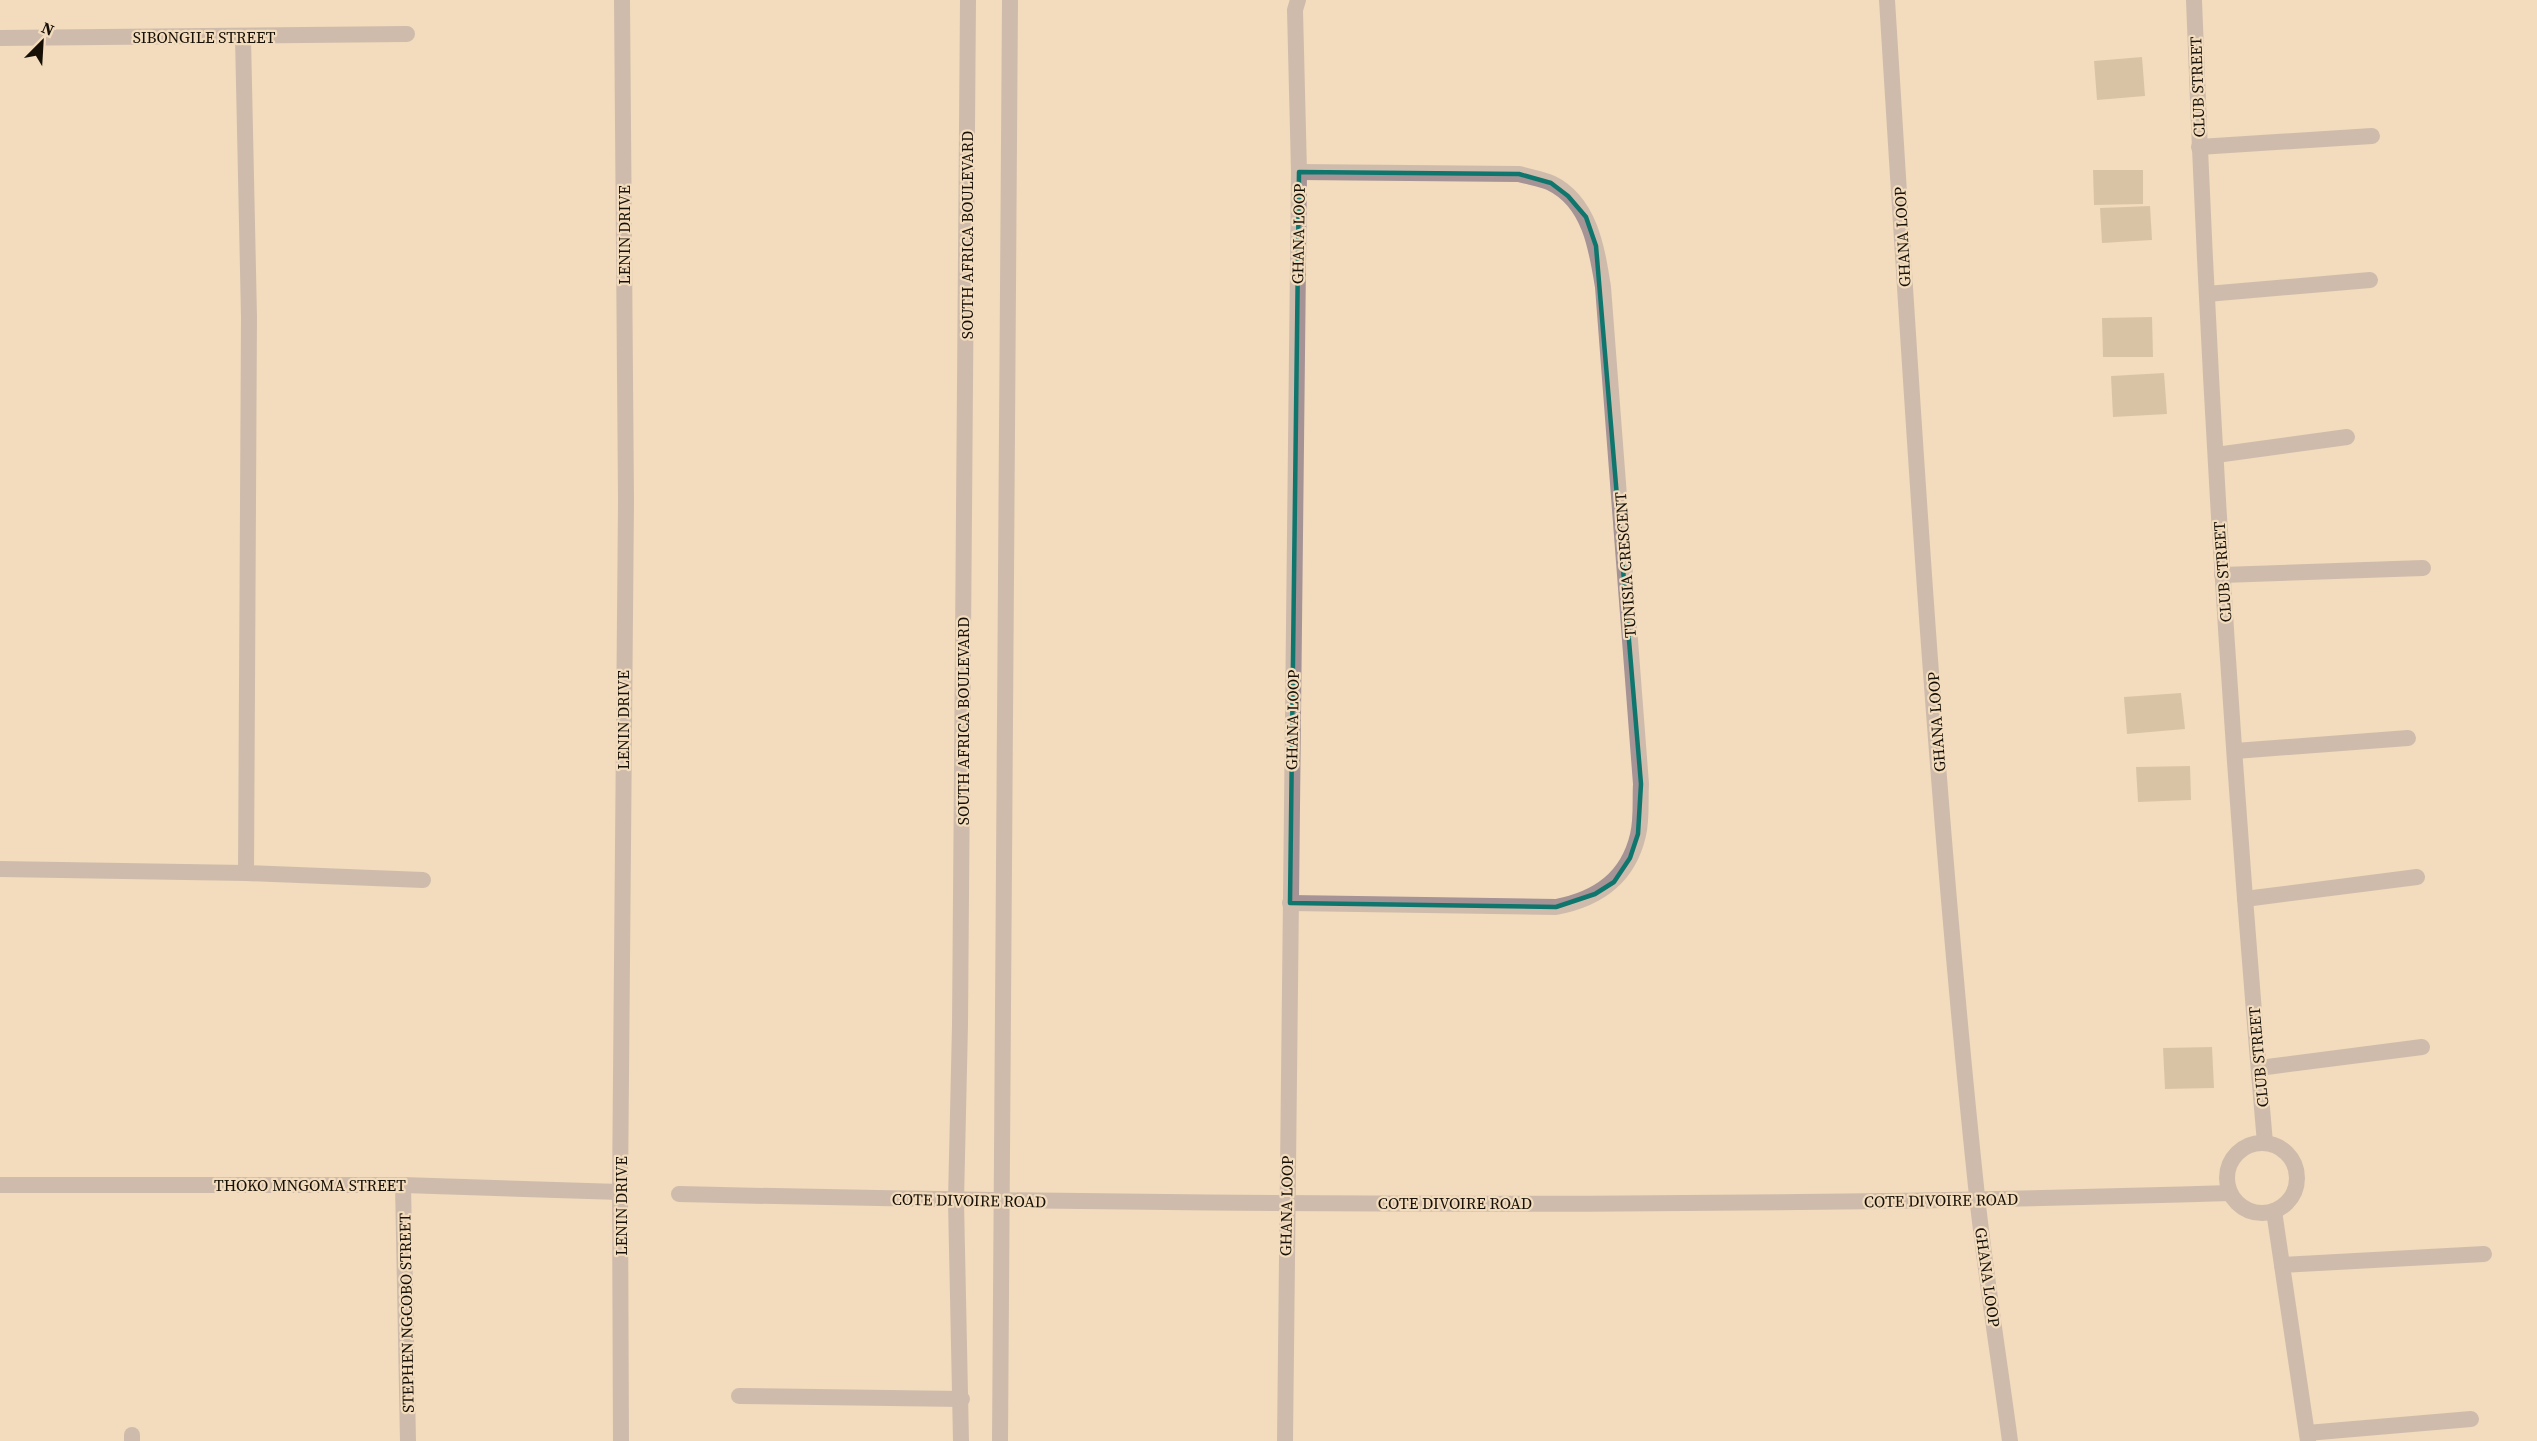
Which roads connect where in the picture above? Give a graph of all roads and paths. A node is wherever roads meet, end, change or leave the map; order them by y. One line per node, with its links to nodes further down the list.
1 (622, 0): 32 (street, LENIN DRIVE)
2 (968, 0): 36 (street, SOUTH AFRICA BOULEVARD)
3 (1010, 0): 35 (street)
4 (1298, 0): 12 (street, GHANA LOOP)
5 (1887, 0): 37 (street, GHANA LOOP)
6 (2194, 0): 11 (street, CLUB STREET)
7 (407, 34): 8 (street, SIBONGILE STREET)
8 (243, 37): 9 (street, SIBONGILE STREET); 22 (street)
9 (0, 38)
10 (2372, 136): 11 (street)
11 (2199, 147): 14 (street, CLUB STREET)
12 (1299, 172): 26 (street, GHANA LOOP); 26 (street, TUNISIA CRESCENT)
13 (2370, 280): 14 (street)
14 (2207, 294): 16 (street, CLUB STREET)
15 (2347, 437): 16 (street)
16 (2216, 455): 18 (street, CLUB STREET)
17 (2423, 568): 18 (street)
18 (2222, 575): 20 (street, CLUB STREET)
19 (2408, 738): 20 (street)
20 (2235, 751): 25 (street, CLUB STREET)
21 (0, 869): 22 (street)
22 (246, 873): 24 (street)
23 (2417, 877): 25 (street)
24 (423, 880)
25 (2245, 899): 28 (street, CLUB STREET)
26 (1290, 903): 38 (street, GHANA LOOP)
27 (2422, 1047): 28 (street)
28 (2259, 1068): 29 (street, CLUB STREET)
29 (2265, 1143): 33 (street); 39 (street)
30 (0, 1185): 31 (street, THOKO MNGOMA STREET)
31 (403, 1185): 32 (street, THOKO MNGOMA STREET); 46 (street, STEPHEN NGCOBO STREET)
32 (620, 1192): 47 (street, LENIN DRIVE)
33 (2230, 1193): 37 (street, COTE DIVOIRE ROAD); 39 (street)
34 (679, 1194): 36 (street, COTE DIVOIRE ROAD)
35 (1002, 1200): 36 (street, COTE DIVOIRE ROAD); 38 (street, COTE DIVOIRE ROAD); 49 (street)
36 (956, 1201): 43 (street, SOUTH AFRICA BOULEVARD)
37 (1978, 1201): 38 (street, COTE DIVOIRE ROAD); 51 (street, GHANA LOOP)
38 (1286, 1204): 50 (street, GHANA LOOP)
39 (2274, 1211): 41 (street)
40 (2484, 1254): 41 (street)
41 (2282, 1265): 45 (street)
42 (739, 1396): 43 (street)
43 (962, 1398): 48 (street, SOUTH AFRICA BOULEVARD)
44 (2471, 1419): 45 (street)
45 (2308, 1437)
46 (408, 1441)
47 (621, 1441)
48 (961, 1441)
49 (1000, 1441)
50 (1285, 1441)
51 (2010, 1441)

